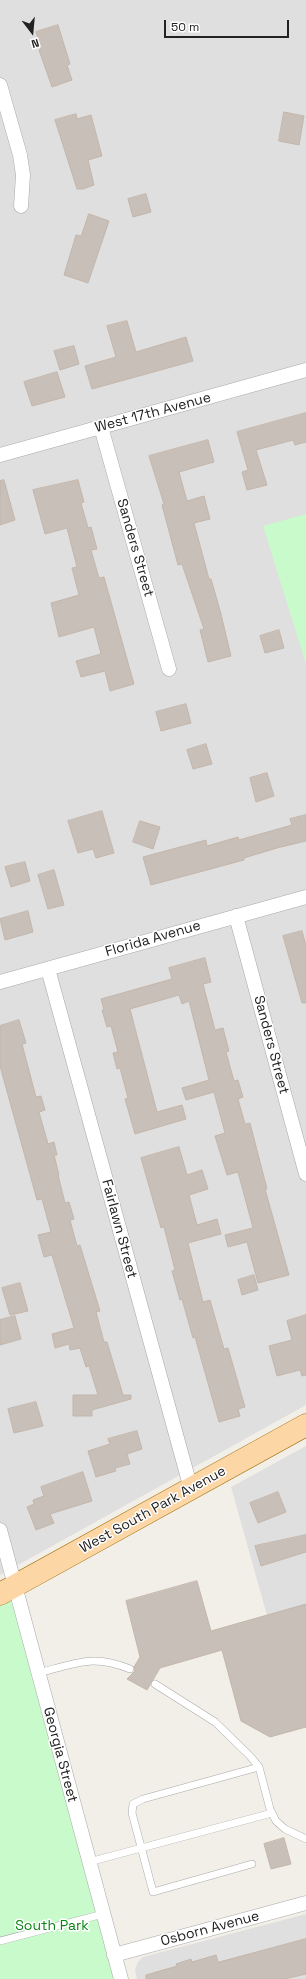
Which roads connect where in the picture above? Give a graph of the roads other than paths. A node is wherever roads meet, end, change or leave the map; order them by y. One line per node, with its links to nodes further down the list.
1 (0, 85): 2 (street)
2 (21, 206)
3 (306, 370): 4 (street, West 17th Avenue)
4 (101, 427): 5 (street, West 17th Avenue); 6 (street, Sanders Street)
5 (0, 454)
6 (169, 669)
7 (306, 897): 8 (street, Florida Avenue)
8 (236, 916): 9 (street, Florida Avenue); 11 (street, Sanders Street)
9 (48, 969): 10 (street, Florida Avenue); 13 (street, Fairlawn Street)
10 (0, 982)
11 (306, 1174)
12 (306, 1425): 13 (main road, West South Park Avenue)
13 (191, 1489): 15 (main road, West South Park Avenue)
14 (0, 1530): 15 (street, Georgia Street)
15 (8, 1590): 17 (street, Georgia Street)
16 (130, 1669): 17 (lane)
17 (38, 1673): 23 (street, Georgia Street)
18 (155, 1684): 19 (lane)
19 (259, 1767): 20 (lane); 22 (lane)
20 (272, 1813): 21 (lane); 22 (lane)
21 (306, 1840)
22 (141, 1848): 23 (lane); 24 (lane)
23 (89, 1862): 26 (street, Georgia Street)
24 (252, 1864)
25 (306, 1903): 28 (street, Osborn Avenue)
26 (103, 1914): 27 (lane); 28 (street, Georgia Street)
27 (0, 1941)
28 (114, 1955): 29 (street, Georgia Street)
29 (121, 1979)

